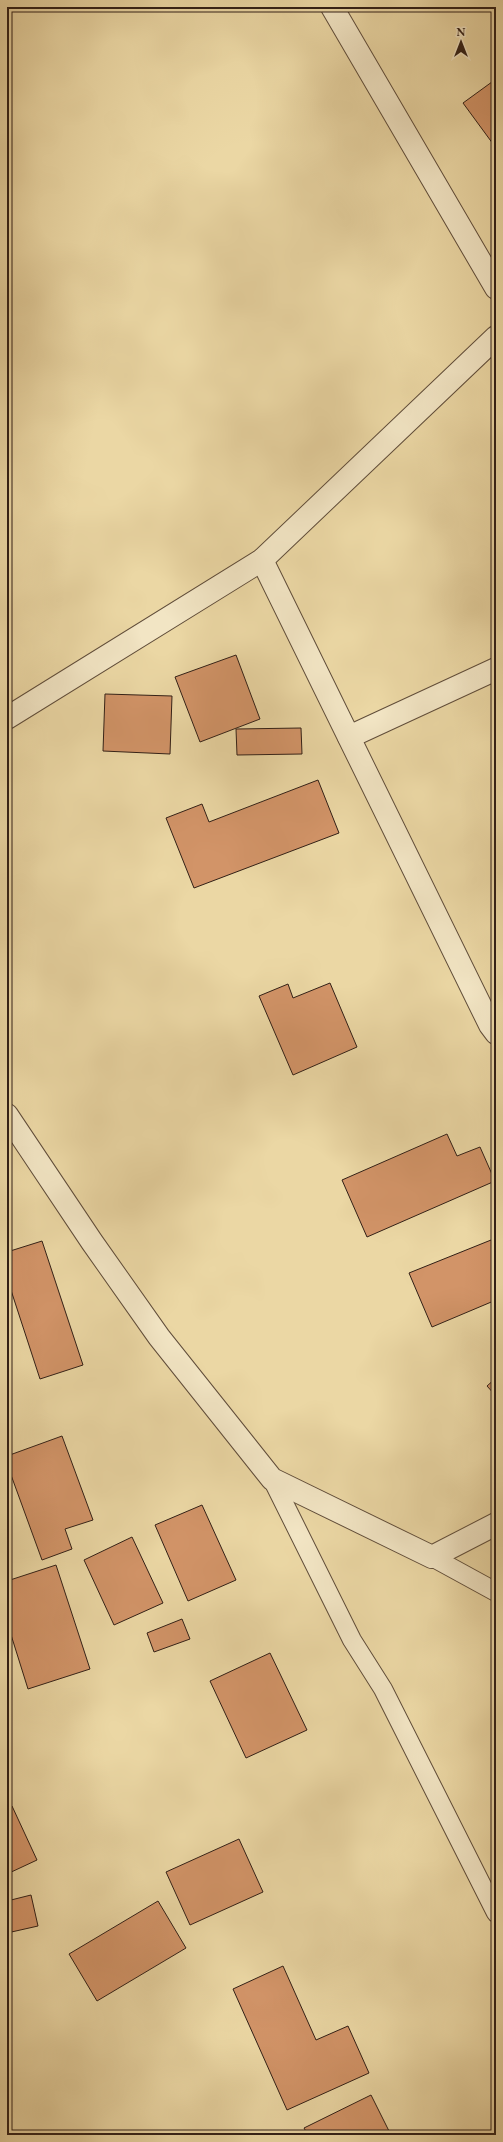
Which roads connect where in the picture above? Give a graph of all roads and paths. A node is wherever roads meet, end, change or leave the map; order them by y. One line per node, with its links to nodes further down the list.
1 (332, 7): 2 (street)
2 (496, 288)
3 (496, 337): 4 (street)
4 (262, 560): 6 (street); 7 (street)
5 (496, 669): 7 (street)
6 (7, 718)
7 (349, 737): 8 (street)
8 (496, 1033)
9 (7, 1115): 10 (street)
10 (272, 1479): 12 (street); 14 (lane)
11 (496, 1524): 12 (street)
12 (432, 1557): 13 (lane)
13 (496, 1592)
14 (496, 1913)

